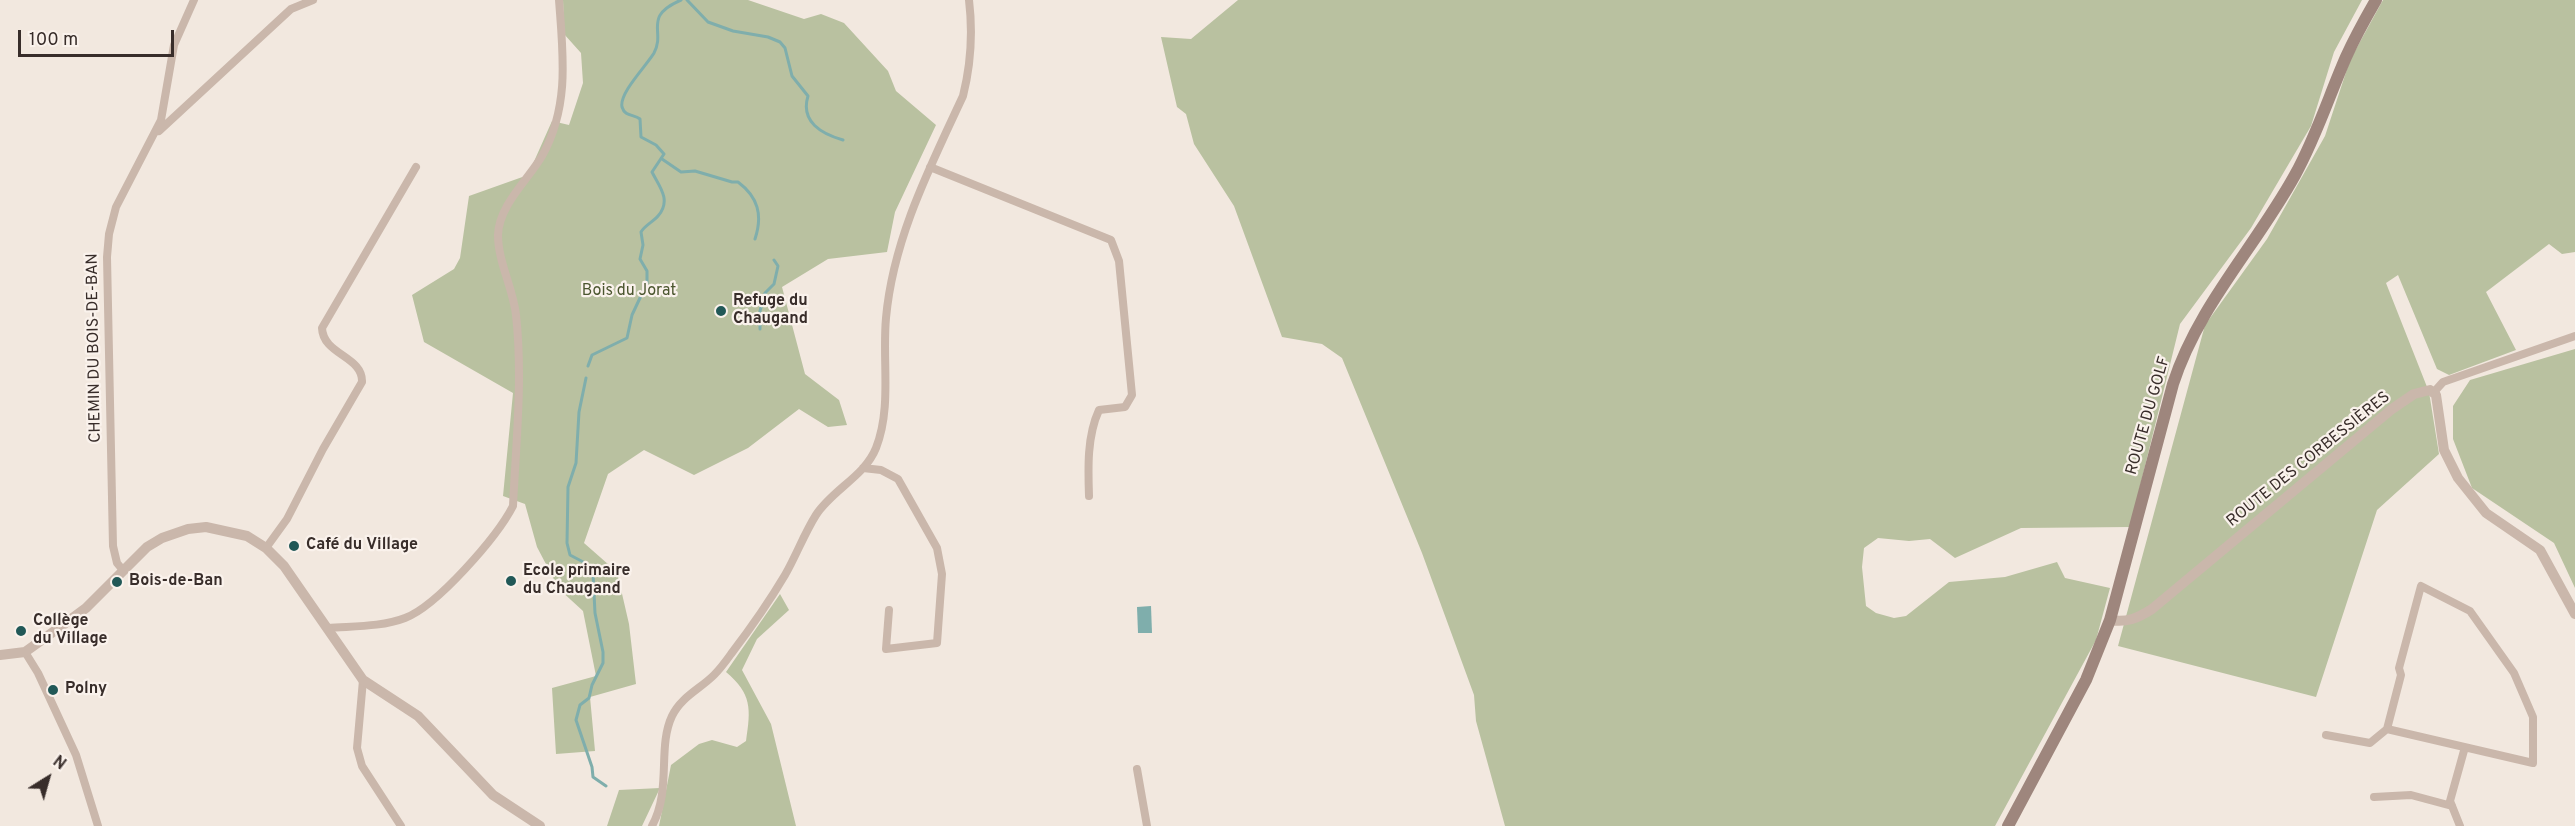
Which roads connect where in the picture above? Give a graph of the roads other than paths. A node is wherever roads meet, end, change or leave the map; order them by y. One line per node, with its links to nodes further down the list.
1 (194, 0): 6 (street, CHEMIN DU BOIS-DE-BAN)
2 (313, 0): 6 (street, CHEMIN DU BOIS-DE-BAN)
3 (560, 0): 18 (street)
4 (969, 0): 8 (street)
5 (2376, 0): 17 (main road, ROUTE DU GOLF)
6 (154, 134): 14 (street, CHEMIN DU BOIS-DE-BAN)
7 (416, 167): 13 (street)
8 (930, 167): 11 (street); 12 (street)
9 (2575, 336): 10 (street, ROUTE DES CORBESSIÈRES)
10 (2434, 392): 16 (street); 17 (street, ROUTE DES CORBESSIÈRES)
11 (863, 468): 15 (street); 31 (street)
12 (1089, 496)
13 (266, 548): 14 (street); 18 (street)
14 (122, 569): 19 (street)
15 (889, 610)
16 (2575, 614)
17 (2110, 620): 33 (main road, ROUTE DU GOLF)
18 (328, 628): 21 (street)
19 (25, 652): 20 (street); 28 (street)
20 (0, 655)
21 (363, 680): 29 (street); 30 (street)
22 (2386, 729): 23 (street); 24 (street); 24 (street)
23 (2326, 735)
24 (2465, 747): 27 (street)
25 (1137, 769): 32 (street)
26 (2374, 797): 27 (street)
27 (2452, 806): 34 (street)
28 (98, 826)
29 (401, 826)
30 (540, 826)
31 (652, 826)
32 (1147, 826)
33 (2008, 826)
34 (2460, 826)

